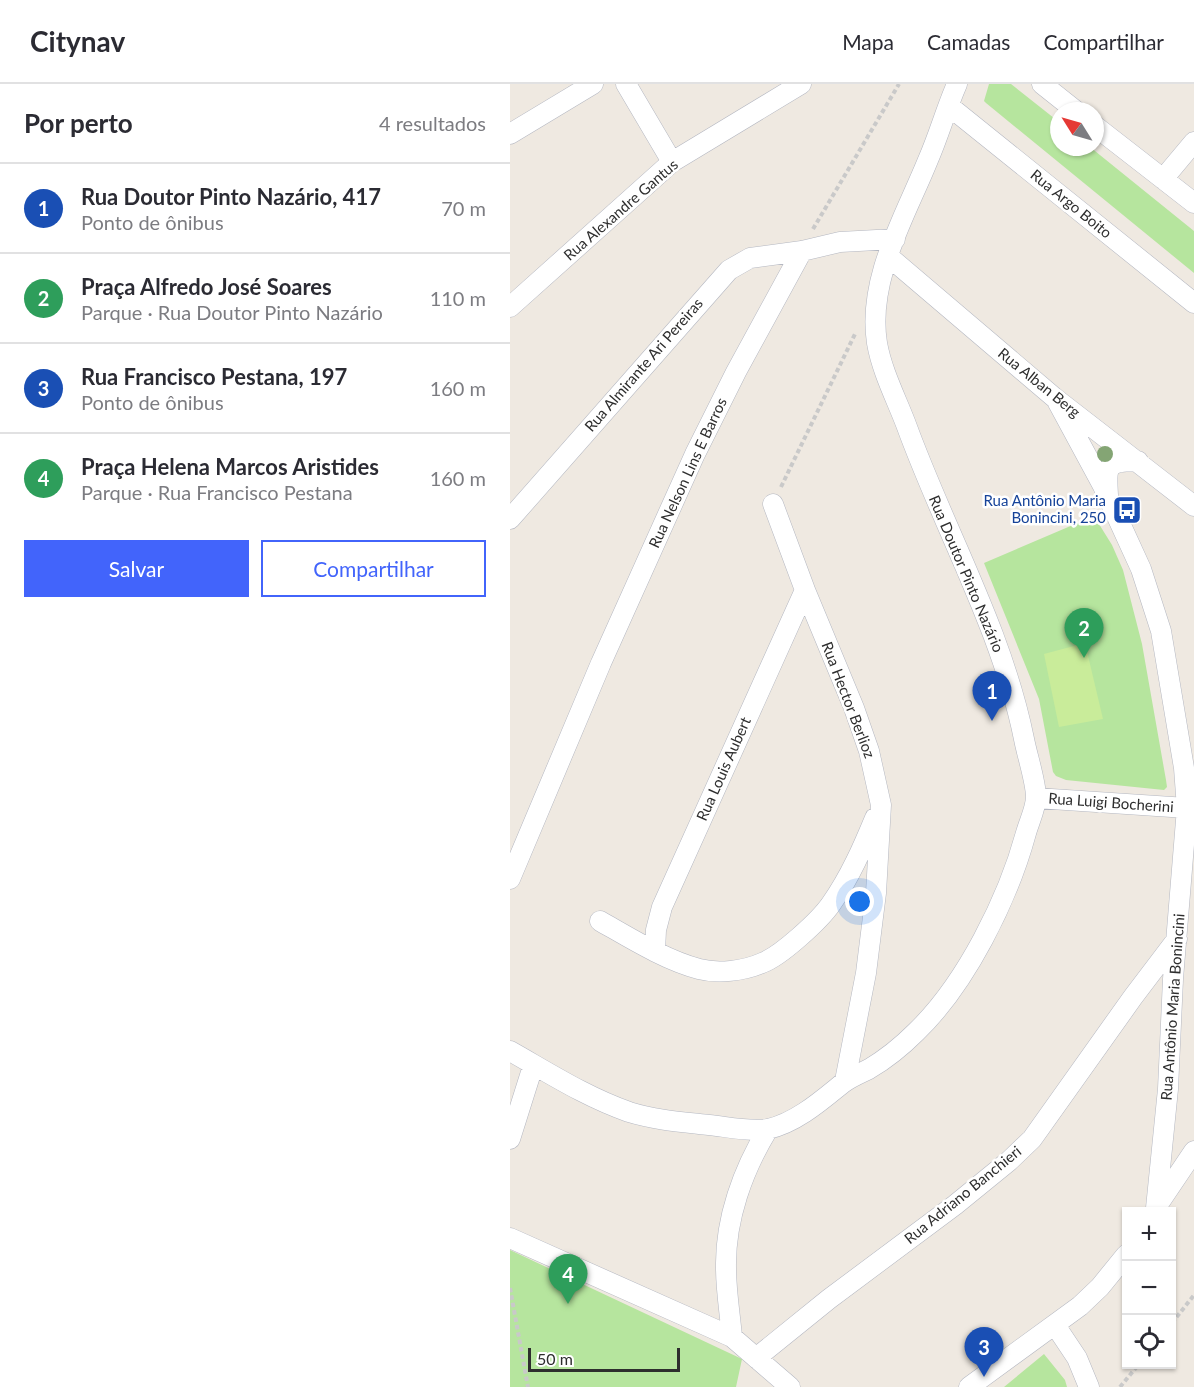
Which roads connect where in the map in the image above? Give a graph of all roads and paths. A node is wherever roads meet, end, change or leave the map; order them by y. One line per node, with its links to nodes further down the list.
1 (593, 84): 9 (street)
2 (626, 84): 11 (street)
3 (801, 84): 11 (street, Rua Alexandre Gantus)
4 (899, 84): 15 (path)
5 (1042, 84): 7 (street)
6 (949, 91): 14 (street, Rua Doutor Pinto Nazário); 16 (street, Rua Argo Boito)
7 (1065, 102)
8 (1104, 133): 12 (street)
9 (510, 134)
10 (1194, 142): 12 (street)
11 (672, 162): 17 (street, Rua Alexandre Gantus)
12 (1163, 179): 13 (street)
13 (1194, 203)
14 (891, 247): 15 (street, Rua Almirante Ari Pereiras); 19 (street, Rua Alban Berg); 26 (street, Rua Doutor Pinto Nazário)
15 (802, 251): 24 (street, Rua Almirante Ari Pereiras); 29 (street, Rua Nelson Lins E Barros)
16 (1194, 303)
17 (510, 307)
18 (859, 327): 22 (path)
19 (1056, 399): 20 (street, Rua Alban Berg); 21 (street, Rua Antônio Maria Bonincini)
20 (1138, 461): 21 (street); 23 (street, Rua Alban Berg)
21 (1109, 498): 28 (street, Rua Antônio Maria Bonincini)
22 (773, 504): 25 (street, Rua Hector Berlioz)
23 (1194, 506)
24 (510, 519)
25 (805, 590): 27 (street, Rua Hector Berlioz); 33 (street, Rua Louis Aubert)
26 (1036, 798): 28 (street, Rua Luigi Bocherini); 36 (street, Rua Doutor Pinto Nazário)
27 (881, 805): 33 (street); 36 (street, Rua Hector Berlioz)
28 (1186, 808): 32 (street, Rua Antônio Maria Bonincini)
29 (517, 847): 30 (street, Rua Nelson Lins E Barros)
30 (510, 879)
31 (600, 921): 33 (street)
32 (1177, 939): 40 (street, Rua Antônio Maria Bonincini); 49 (street, Rua Adriano Banchieri)
33 (655, 951)
34 (510, 1051): 35 (street, Rua Doutor Pinto Nazário)
35 (533, 1066): 37 (street, Rua Doutor Pinto Nazário); 38 (street)
36 (845, 1082): 37 (street, Rua Doutor Pinto Nazário)
37 (768, 1128): 48 (street)
38 (510, 1139)
39 (1194, 1151): 41 (street)
40 (1155, 1207)
41 (1157, 1207)
42 (510, 1238): 48 (street)
43 (1122, 1261): 47 (street)
44 (510, 1288): 51 (path)
45 (1194, 1295): 46 (path)
46 (1176, 1318)
47 (1055, 1325): 53 (street); 54 (street)
48 (732, 1337): 49 (street)
49 (756, 1358): 52 (street)
50 (1135, 1369): 55 (path)
51 (528, 1387)
52 (790, 1387)
53 (969, 1387)
54 (1089, 1387)
55 (1120, 1387)

